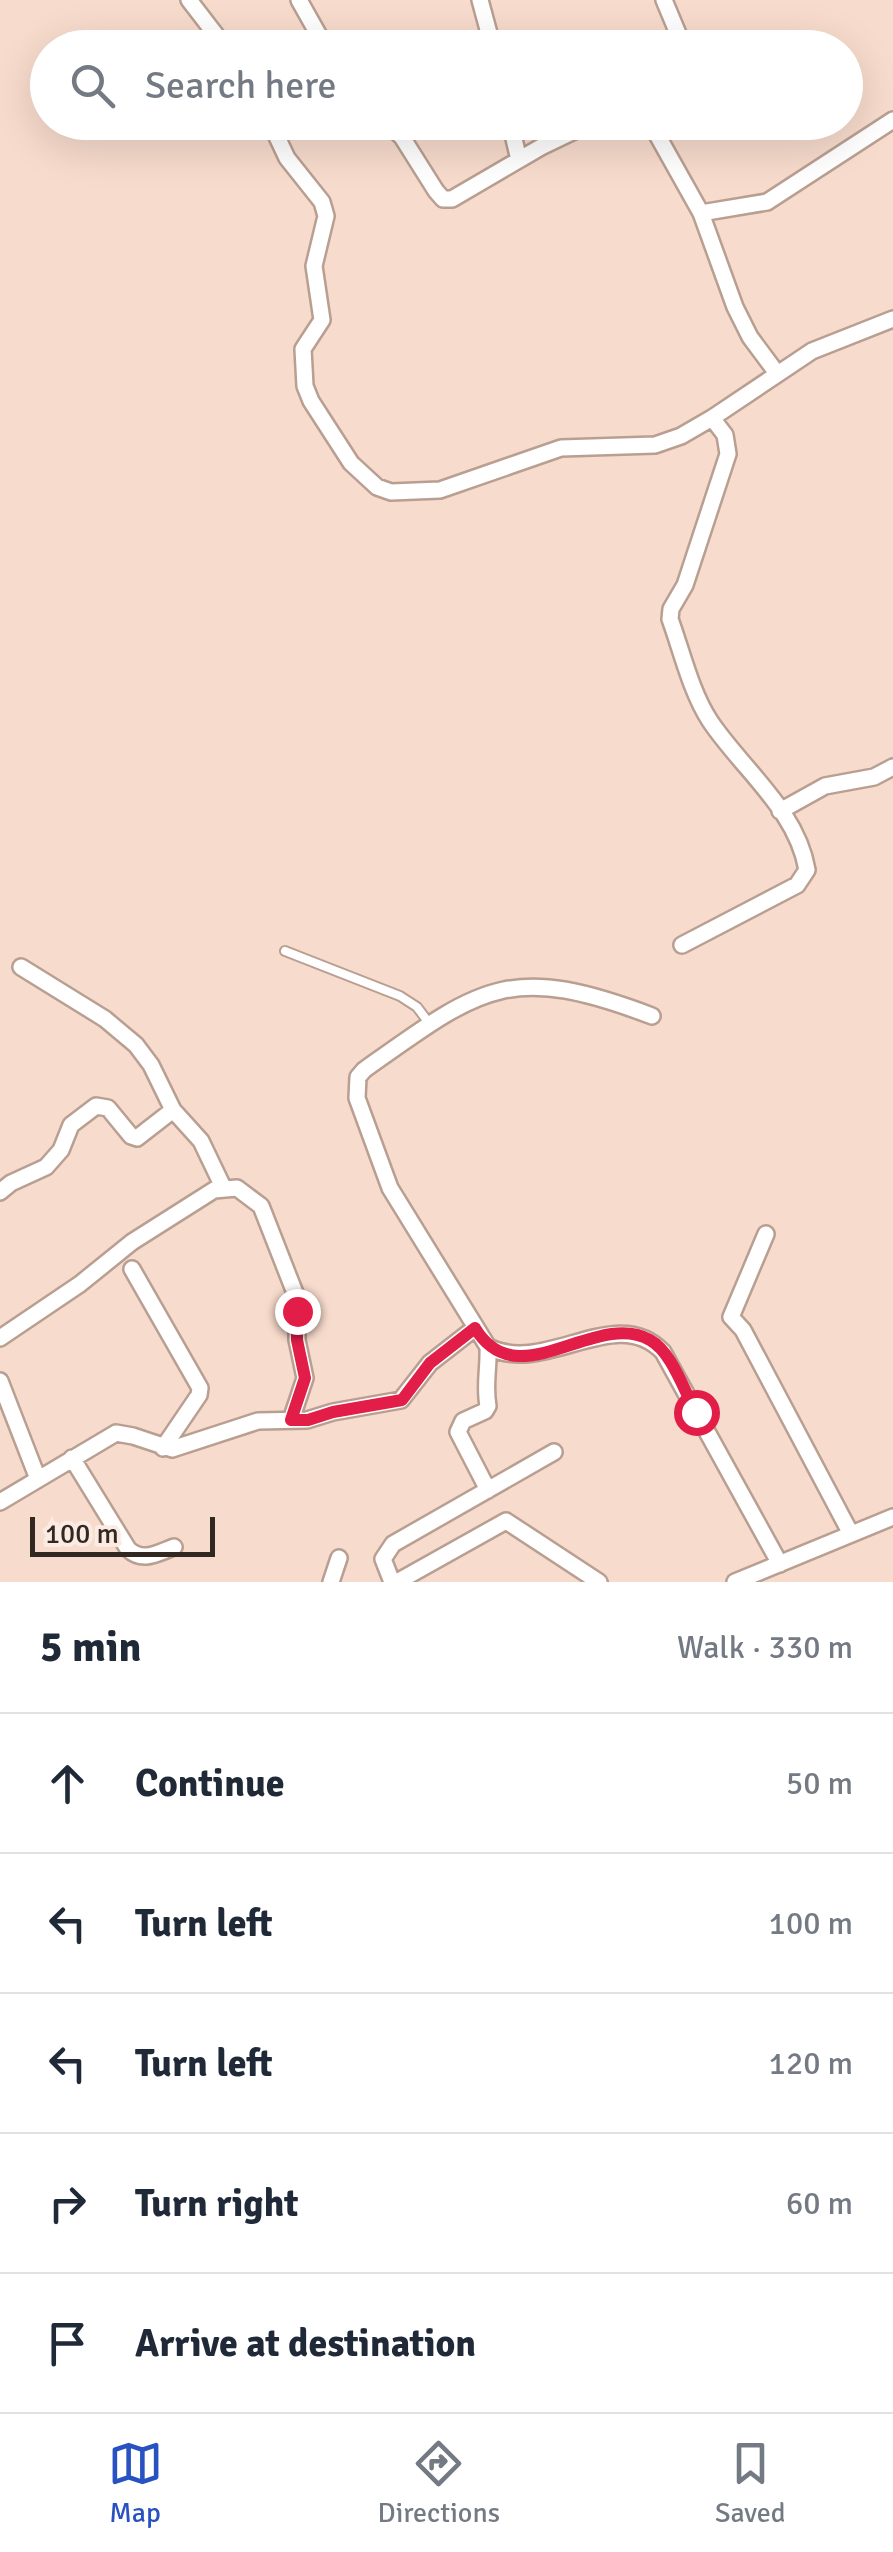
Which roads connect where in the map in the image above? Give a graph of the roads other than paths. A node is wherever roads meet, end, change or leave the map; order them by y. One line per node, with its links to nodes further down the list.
1 (189, 0): 5 (street)
2 (300, 0): 6 (street)
3 (480, 0): 7 (street)
4 (664, 0): 8 (street)
5 (212, 30)
6 (316, 30)
7 (488, 30)
8 (676, 30)
9 (893, 120): 16 (street)
10 (278, 140): 21 (street)
11 (404, 140): 17 (street)
12 (514, 140): 17 (street)
13 (558, 140): 17 (street)
14 (660, 140): 18 (street)
15 (862, 140): 18 (street)
16 (863, 140)
17 (519, 160)
18 (701, 214): 20 (street)
19 (893, 319): 20 (street)
20 (776, 372): 21 (street)
21 (712, 418): 23 (street)
22 (893, 767): 23 (street)
23 (780, 811): 24 (street)
24 (682, 945)
25 (286, 952): 28 (lane)
26 (22, 967): 29 (street)
27 (652, 1016): 28 (street)
28 (430, 1023): 34 (street)
29 (173, 1110): 30 (street); 31 (street)
30 (222, 1187): 35 (street); 38 (street)
31 (0, 1192)
32 (766, 1234): 46 (street)
33 (132, 1269): 39 (street)
34 (475, 1328): 36 (street); 38 (street)
35 (0, 1338)
36 (488, 1347): 43 (street); 49 (street)
37 (0, 1381): 42 (street)
38 (291, 1420): 39 (street)
39 (164, 1448): 41 (street)
40 (554, 1452): 43 (street)
41 (72, 1458): 42 (street); 47 (street)
42 (38, 1479): 44 (street)
43 (488, 1490): 51 (street)
44 (0, 1502)
45 (893, 1517): 46 (street)
46 (851, 1534): 49 (street)
47 (174, 1547)
48 (339, 1558): 50 (street)
49 (780, 1564): 53 (street)
50 (331, 1582)
51 (395, 1582): 52 (street)
52 (599, 1582)
53 (735, 1582)

